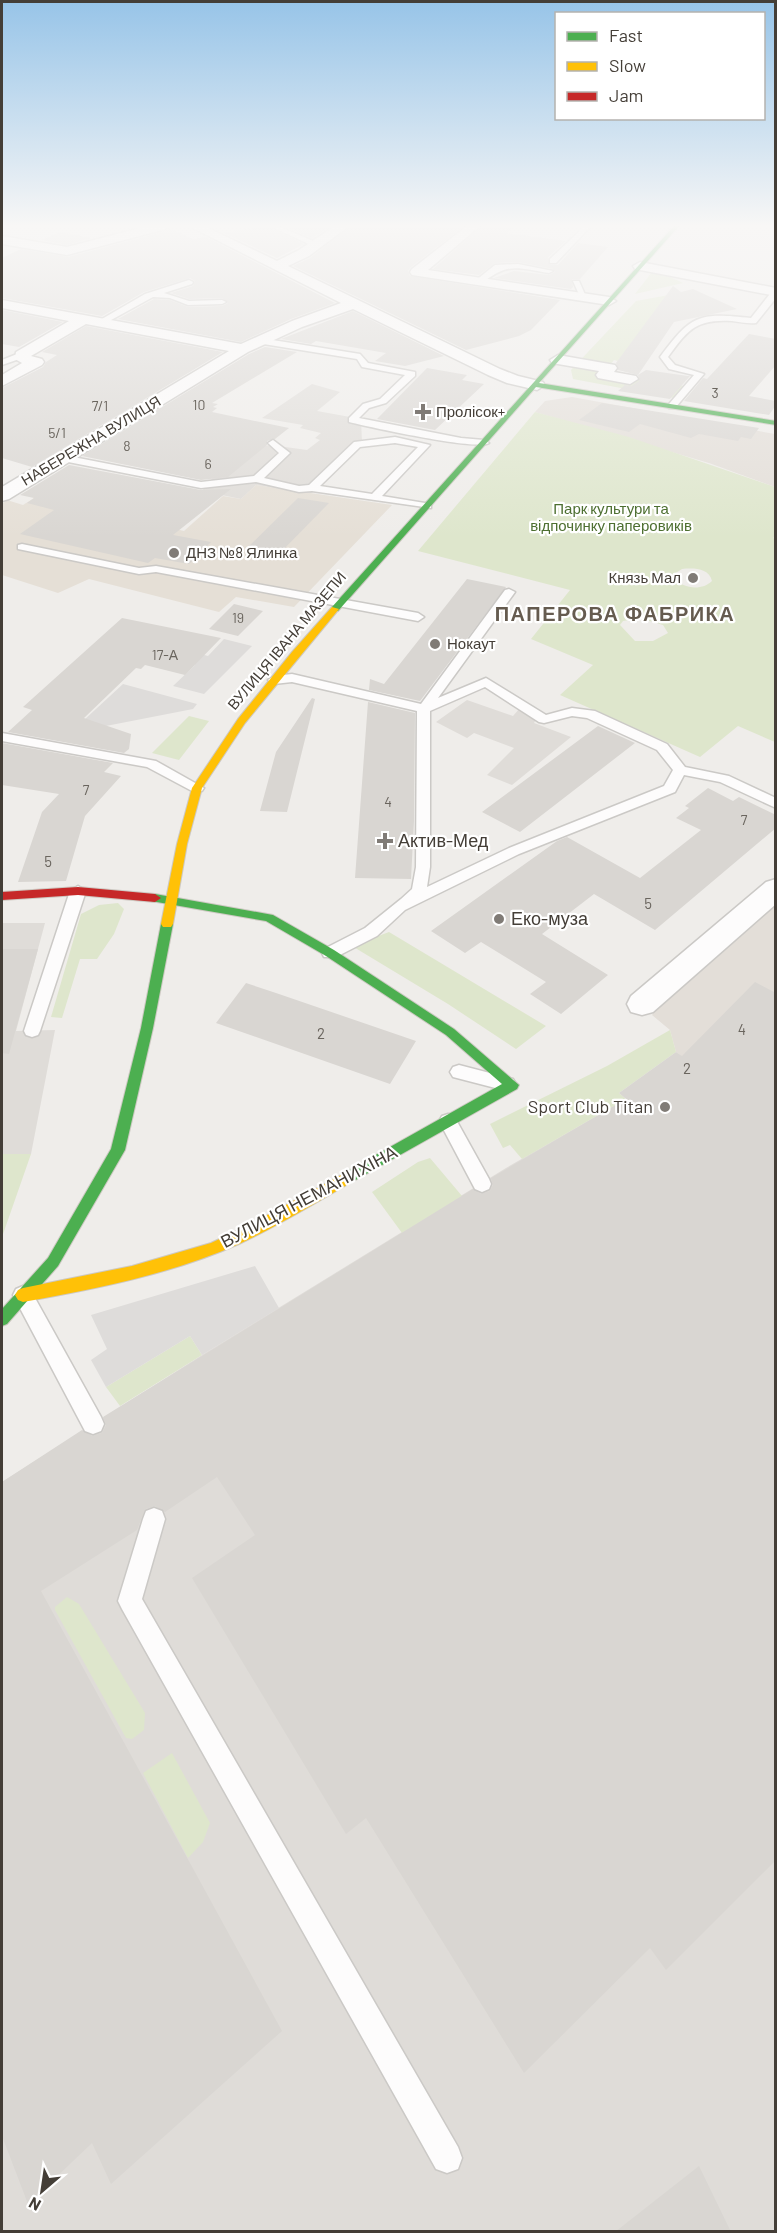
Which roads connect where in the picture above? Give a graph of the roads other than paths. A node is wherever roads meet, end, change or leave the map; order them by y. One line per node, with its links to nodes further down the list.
1 (63, 330): 9 (street)
2 (137, 330): 8 (street)
3 (284, 330): 7 (street, НАБЕРЕЖНА ВУЛИЦЯ)
4 (407, 330): 14 (street)
5 (584, 330): 10 (main road, ВУЛИЦЯ ІВАНА МАЗЕПИ)
6 (686, 330): 15 (lane)
7 (260, 341): 8 (street, НАБЕРЕЖНА ВУЛИЦЯ); 17 (lane)
8 (243, 350): 21 (street, НАБЕРЕЖНА ВУЛИЦЯ)
9 (22, 355): 11 (lane); 13 (street)
10 (558, 360): 12 (street); 14 (main road, ВУЛИЦЯ ІВАНА МАЗЕПИ)
11 (2, 363)
12 (630, 379)
13 (2, 381)
14 (537, 385): 15 (main road); 20 (main road, ВУЛИЦЯ ІВАНА МАЗЕПИ)
15 (672, 406): 16 (main road)
16 (776, 423)
17 (418, 433): 18 (lane); 20 (lane)
18 (408, 442): 23 (lane); 25 (lane)
19 (273, 443): 22 (lane)
20 (484, 443): 26 (main road, ВУЛИЦЯ ІВАНА МАЗЕПИ)
21 (63, 458): 22 (lane); 24 (street, НАБЕРЕЖНА ВУЛИЦЯ)
22 (257, 479): 23 (lane)
23 (312, 488): 25 (lane)
24 (2, 495)
25 (374, 498): 26 (lane)
26 (427, 506): 29 (main road, ВУЛИЦЯ ІВАНА МАЗЕПИ)
27 (22, 547): 29 (lane)
28 (509, 592): 32 (lane)
29 (341, 602): 30 (lane); 31 (main road, ВУЛИЦЯ ІВАНА МАЗЕПИ)
30 (418, 617)
31 (274, 680): 32 (lane); 35 (main road, ВУЛИЦЯ ІВАНА МАЗЕПИ)
32 (424, 709): 34 (lane); 41 (lane)
33 (2, 736): 35 (lane)
34 (680, 770): 36 (lane); 41 (lane)
35 (197, 788): 40 (main road, ВУЛИЦЯ ІВАНА МАЗЕПИ)
36 (776, 804)
37 (776, 888): 43 (street)
38 (78, 891): 39 (main road); 40 (main road); 44 (lane)
39 (2, 896)
40 (171, 899): 42 (main road); 49 (main road, ВУЛИЦЯ ІВАНА МАЗЕПИ)
41 (400, 906): 42 (lane)
42 (330, 953): 46 (main road)
43 (642, 1004)
44 (32, 1031)
45 (459, 1072): 46 (lane)
46 (512, 1085): 47 (main road, ВУЛИЦЯ НЕМАНИХІНА)
47 (448, 1121): 48 (lane); 49 (main road, ВУЛИЦЯ НЕМАНИХІНА)
48 (482, 1184)
49 (23, 1295): 50 (main road, ВУЛИЦЯ ІВАНА МАЗЕПИ); 51 (lane)
50 (2, 1319)
51 (93, 1424)
52 (154, 1519): 53 (lane)
53 (447, 2158)

